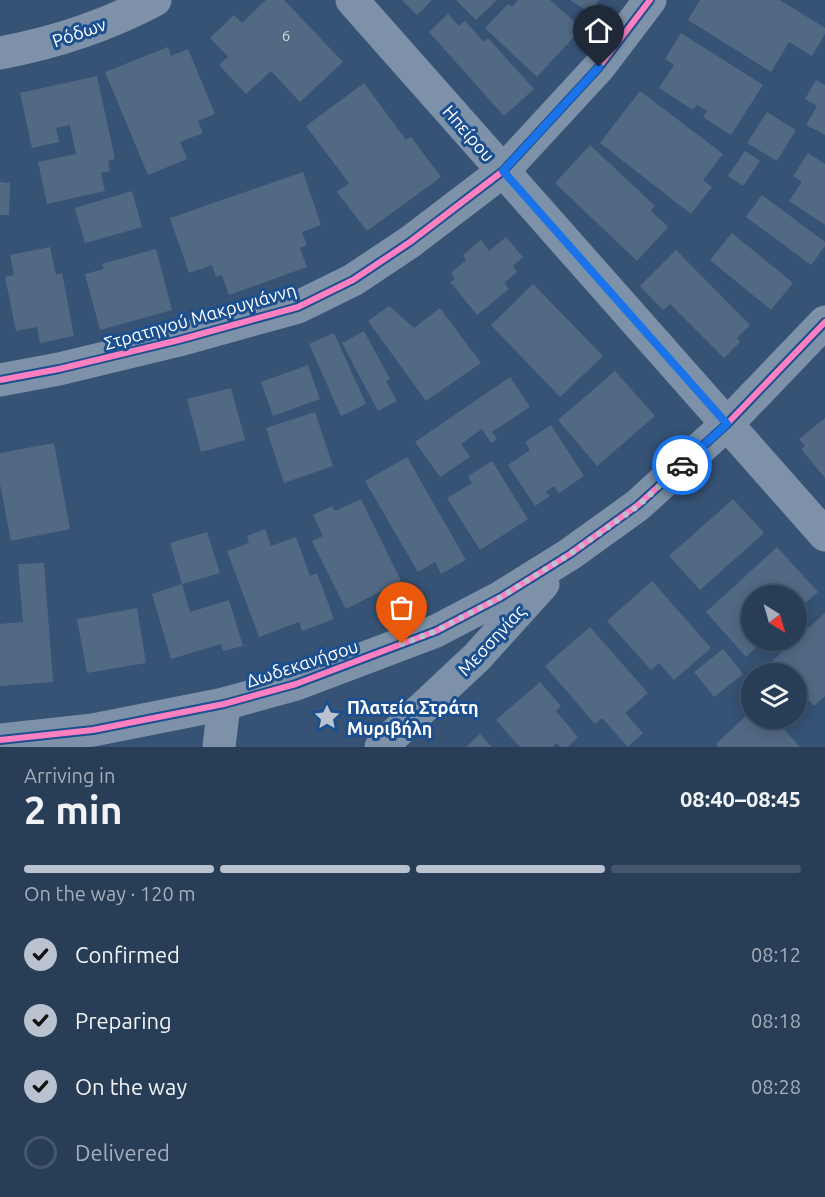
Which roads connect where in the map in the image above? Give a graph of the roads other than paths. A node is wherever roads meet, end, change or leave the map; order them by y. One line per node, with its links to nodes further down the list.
1 (155, 0): 4 (street, Ρόδων)
2 (352, 0): 5 (street, Ηπείρου)
3 (650, 0): 5 (street, Στρατηγού Μακρυγιάννη)
4 (0, 53)
5 (503, 171): 7 (street, Στρατηγού Μακρυγιάννη); 8 (street, Ηπείρου)
6 (825, 322): 8 (street, Δωδεκανήσου)
7 (0, 380)
8 (727, 424): 9 (street, Ηπείρου); 10 (street, Δωδεκανήσου)
9 (825, 535)
10 (570, 554): 11 (street, Δωδεκανήσου); 14 (street, Μεσσηνίας)
11 (224, 704): 12 (street, Δωδεκανήσου); 13 (street)
12 (0, 740)
13 (219, 747)
14 (381, 747)

